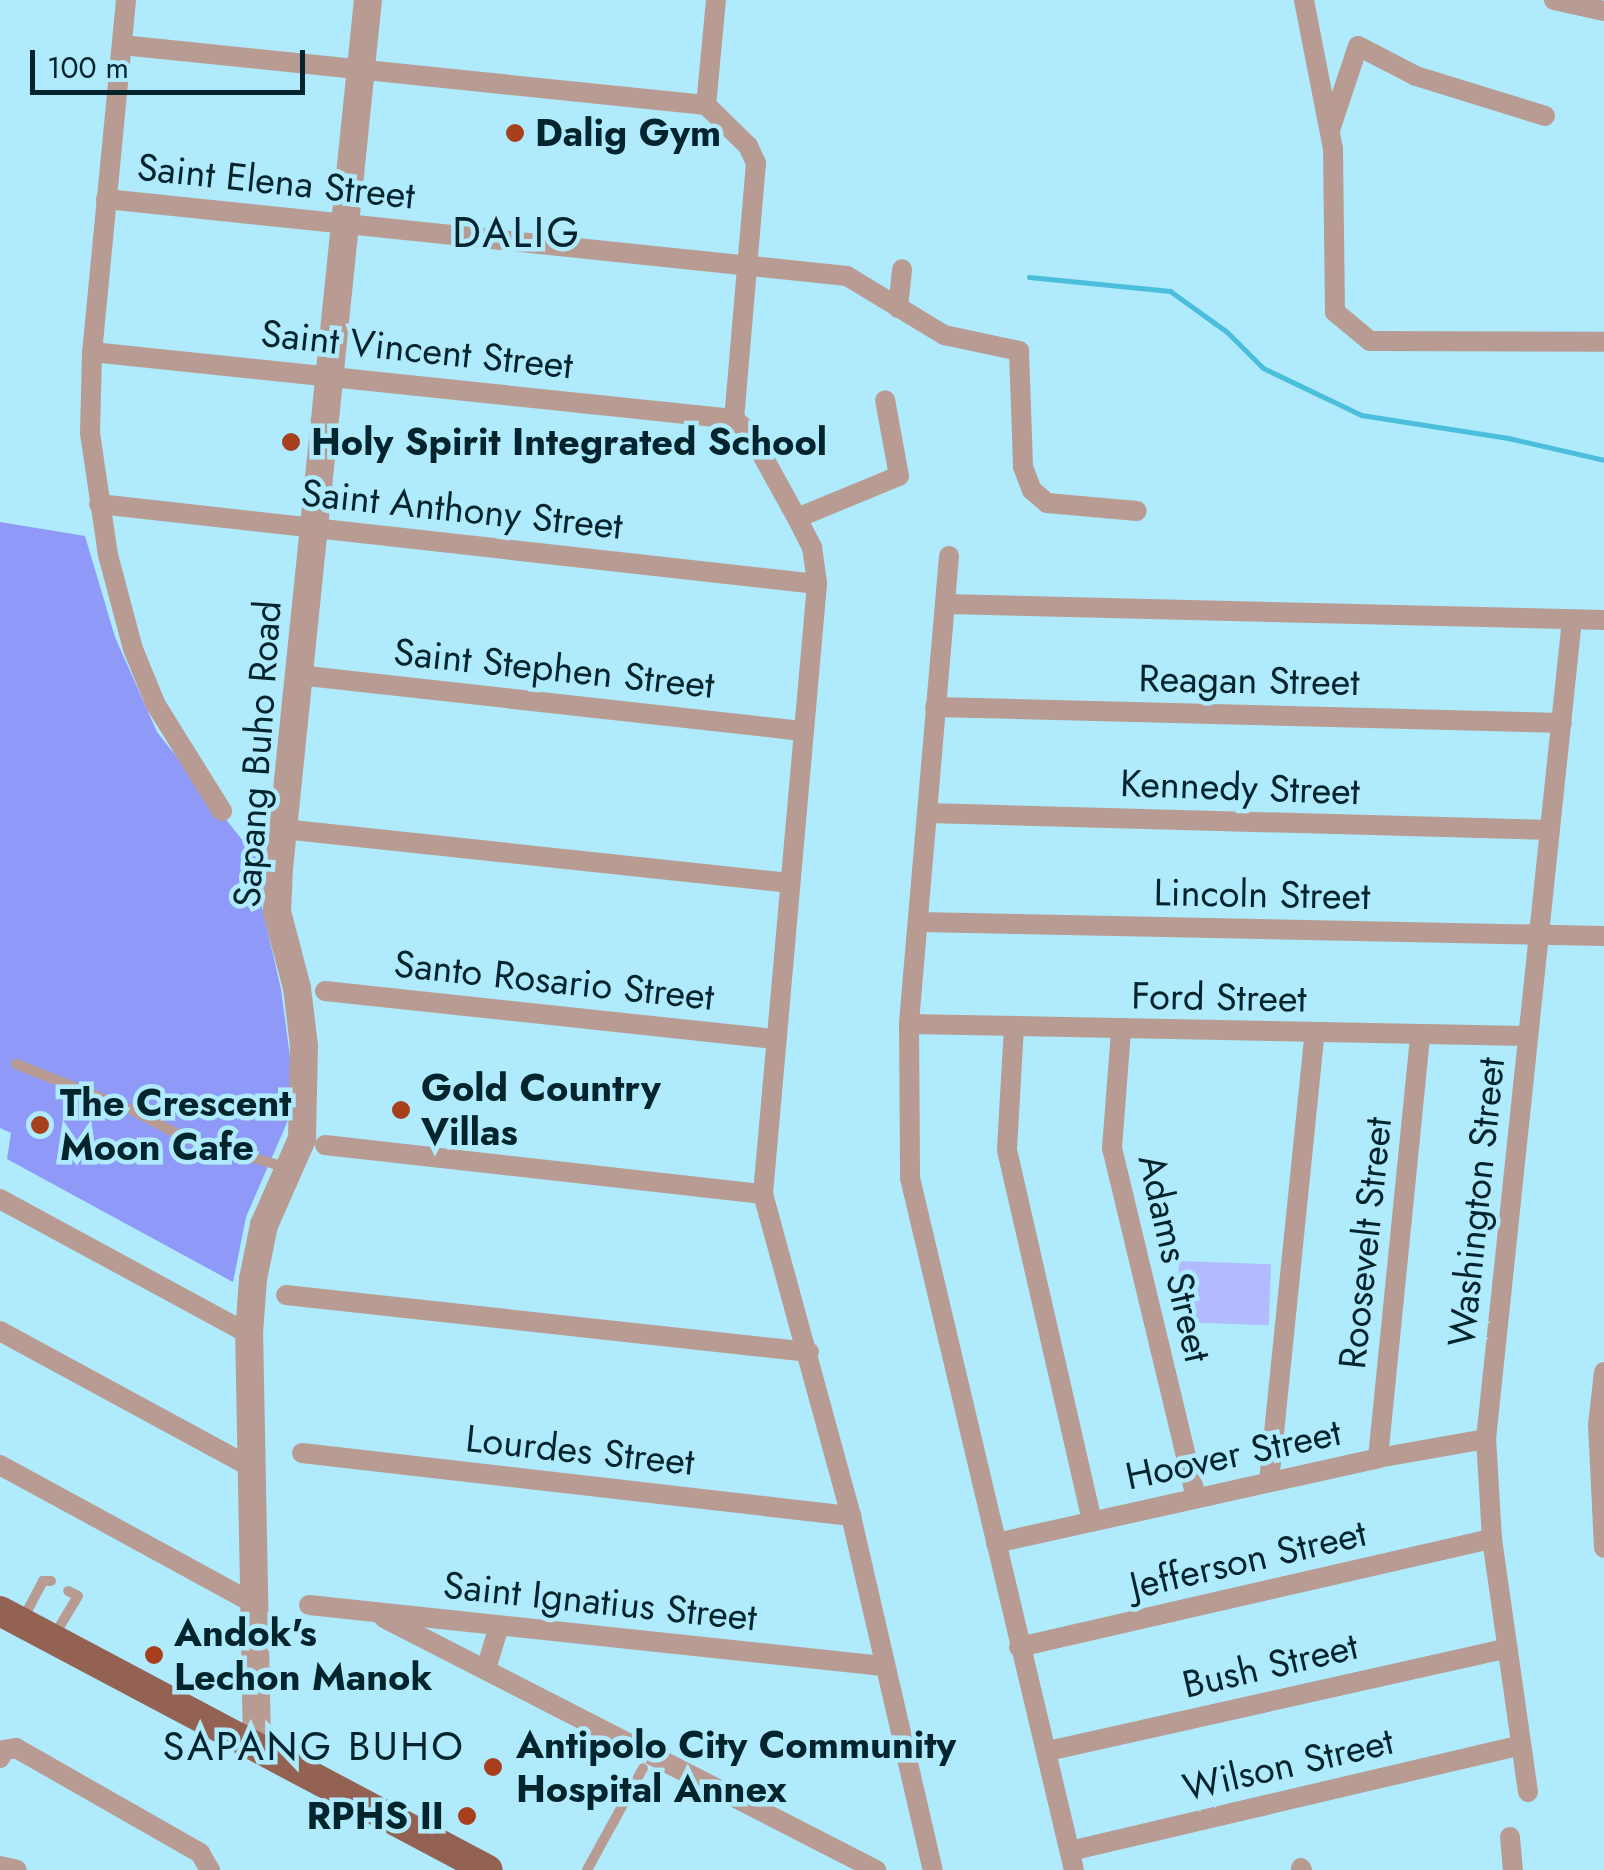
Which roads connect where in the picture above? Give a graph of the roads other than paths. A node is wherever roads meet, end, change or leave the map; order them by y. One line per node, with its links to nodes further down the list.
1 (126, 0): 7 (street)
2 (368, 0): 8 (street, Sapang Buho Road)
3 (716, 0): 9 (street)
4 (1304, 0): 11 (street)
5 (1554, 0): 6 (street)
6 (1591, 6)
7 (122, 45): 8 (street); 12 (street)
8 (362, 68): 9 (street); 13 (street, Sapang Buho Road)
9 (706, 105): 14 (street)
10 (1545, 116): 11 (street)
11 (1330, 129): 17 (street)
12 (106, 199): 13 (street, Saint Elena Street); 18 (street)
13 (344, 223): 14 (street, Saint Elena Street); 19 (street, Sapang Buho Road)
14 (748, 264): 16 (street, Saint Elena Street); 21 (street)
15 (902, 269): 16 (street)
16 (898, 308): 23 (street, Saint Elena Street)
17 (1604, 342)
18 (92, 352): 19 (street, Saint Vincent Street); 22 (street)
19 (328, 374): 21 (street, Saint Vincent Street); 25 (street, Sapang Buho Road)
20 (885, 400): 24 (street)
21 (734, 419): 24 (street)
22 (100, 504): 25 (street, Saint Anthony Street); 35 (street)
23 (1137, 511)
24 (797, 518): 27 (street)
25 (312, 527): 27 (street, Saint Anthony Street); 31 (street, Sapang Buho Road)
26 (949, 556): 28 (street)
27 (817, 584): 34 (street)
28 (945, 604): 29 (street); 32 (street)
29 (1572, 619): 30 (street); 33 (street, Washington Street)
30 (1604, 620)
31 (298, 676): 34 (street, Saint Stephen Street); 37 (street, Sapang Buho Road)
32 (936, 707): 33 (street, Reagan Street); 36 (street)
33 (1562, 723): 38 (street, Washington Street)
34 (802, 731): 39 (street)
35 (222, 810)
36 (927, 813): 38 (street, Kennedy Street); 40 (street)
37 (283, 829): 39 (street); 53 (street, Sapang Buho Road)
38 (1550, 830): 41 (street, Washington Street)
39 (790, 883): 50 (street)
40 (918, 922): 41 (street, Lincoln Street); 44 (street)
41 (1540, 934): 42 (street, Lincoln Street); 49 (street, Washington Street)
42 (1604, 936)
43 (325, 991): 50 (street, Santo Rosario Street)
44 (909, 1024): 45 (street, Ford Street); 72 (street)
45 (1014, 1027): 46 (street, Ford Street); 69 (street)
46 (1120, 1031): 47 (street, Ford Street); 67 (street, Adams Street)
47 (1315, 1033): 48 (street, Ford Street); 66 (street)
48 (1420, 1034): 49 (street, Ford Street); 63 (street, Roosevelt Street)
49 (1528, 1036): 61 (street, Washington Street)
50 (776, 1039): 54 (street)
51 (16, 1064): 53 (lane)
52 (325, 1145): 54 (street)
53 (289, 1169): 58 (street, Sapang Buho Road)
54 (763, 1194): 59 (street)
55 (0, 1199): 58 (street)
56 (286, 1295): 59 (street)
57 (0, 1331): 65 (street)
58 (249, 1334): 65 (street, Sapang Buho Road)
59 (809, 1352): 68 (street)
60 (1604, 1372): 70 (street)
61 (1486, 1439): 63 (street, Hoover Street); 71 (street, Washington Street)
62 (302, 1453): 68 (street, Lourdes Street)
63 (1378, 1458): 66 (street, Hoover Street)
64 (0, 1465): 75 (street)
65 (251, 1467): 75 (street, Sapang Buho Road)
66 (1269, 1482): 67 (street, Hoover Street)
67 (1196, 1498): 69 (street, Hoover Street)
68 (851, 1516): 83 (street)
69 (1092, 1520): 72 (street, Hoover Street)
70 (1603, 1537)
71 (1492, 1539): 81 (street, Jefferson Street); 82 (street, Washington Street)
72 (996, 1543): 81 (street)
73 (51, 1581): 78 (lane)
74 (68, 1591): 80 (lane)
75 (254, 1602): 85 (street, Sapang Buho Road)
76 (309, 1605): 77 (street, Saint Ignatius Street)
77 (373, 1612): 79 (street, Saint Ignatius Street); 84 (street)
78 (11, 1617): 80 (main road)
79 (500, 1626): 83 (street, Saint Ignatius Street); 84 (street)
80 (52, 1639): 85 (main road)
81 (1019, 1647): 87 (street)
82 (1508, 1648): 86 (street, Washington Street); 87 (street, Bush Street)
83 (883, 1666): 99 (street)
84 (486, 1670): 98 (street)
85 (257, 1744): 96 (main road)
86 (1522, 1745): 90 (street, Washington Street); 92 (street, Wilson Street)
87 (1048, 1751): 92 (street)
88 (0, 1758): 95 (street)
89 (643, 1768): 97 (lane)
90 (1528, 1792)
91 (1510, 1837): 100 (street)
92 (1072, 1860)
93 (0, 1866): 94 (street)
94 (17, 1870)
95 (210, 1870)
96 (488, 1870)
97 (586, 1870)
98 (876, 1870)
99 (933, 1870)
100 (1514, 1870)

